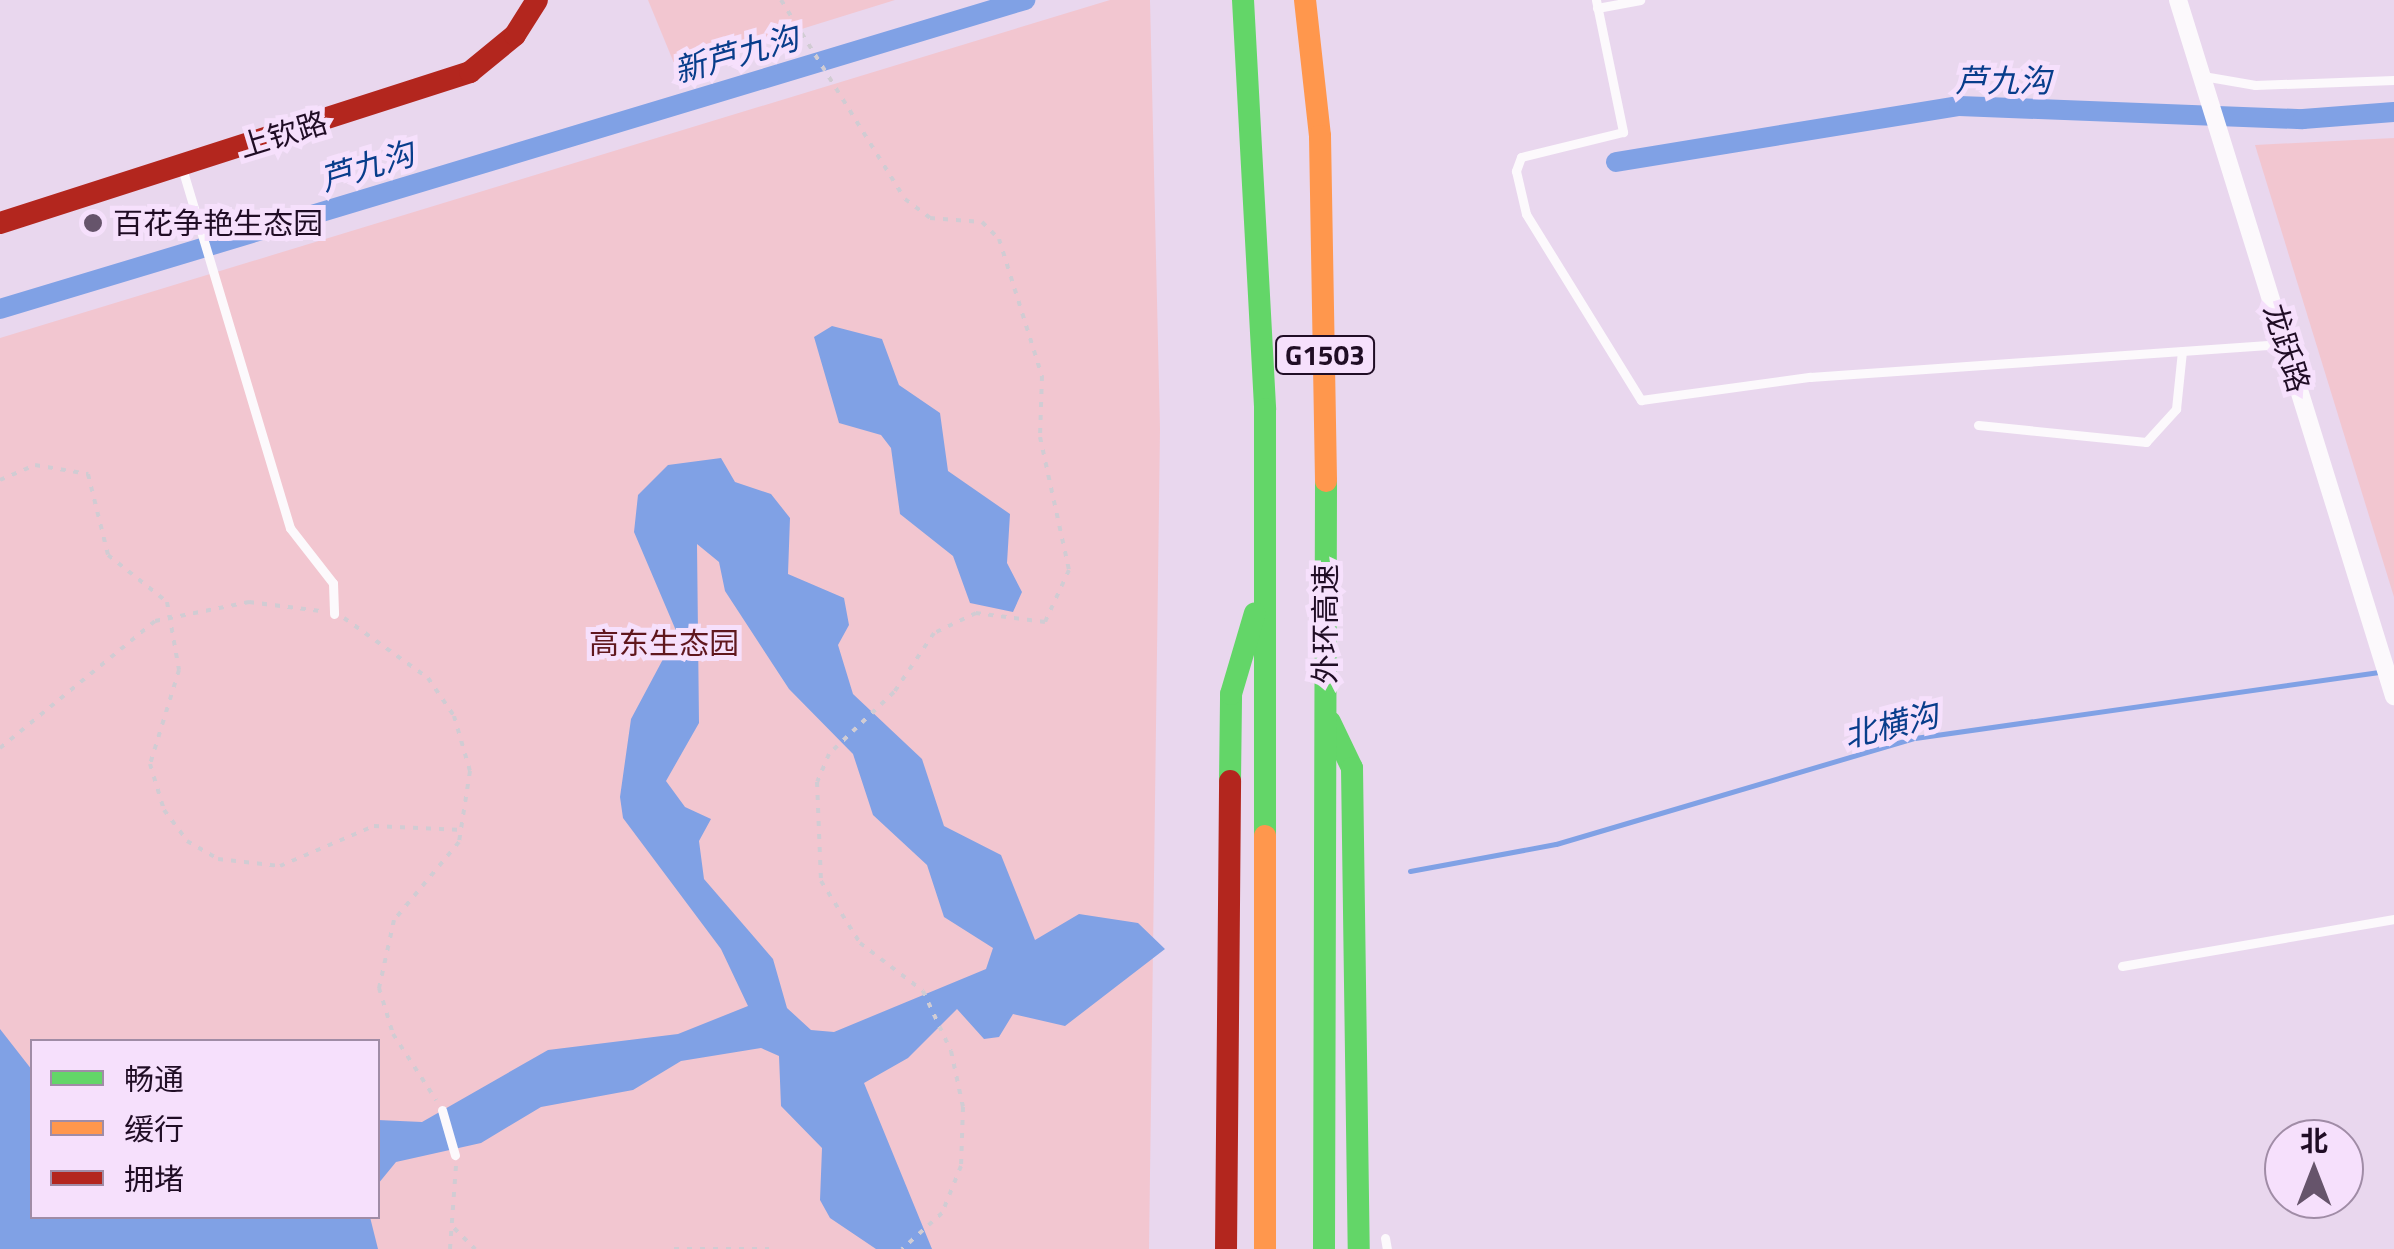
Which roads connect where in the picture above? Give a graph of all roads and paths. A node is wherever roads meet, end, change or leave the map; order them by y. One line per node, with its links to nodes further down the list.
1 (537, 0): 10 (main road, 上钦路)
2 (781, 0): 33 (path)
3 (1243, 0): 16 (main road, 外环高速 / G1503)
4 (1305, 0): 20 (main road, 外环高速 / G1503)
5 (1640, 0): 7 (lane)
6 (2178, 0): 8 (street, 龙跃路)
7 (1596, 4): 13 (lane)
8 (2202, 76): 9 (lane); 12 (street, 龙跃路)
9 (2394, 80)
10 (182, 166): 11 (main road, 上钦路); 17 (lane)
11 (0, 222)
12 (2286, 344): 13 (lane); 19 (street, 龙跃路)
13 (2182, 352): 14 (lane)
14 (1978, 425)
15 (0, 480): 18 (path)
16 (1265, 582): 28 (main road); 34 (main road, 外环高速 / G1503)
17 (334, 614): 18 (path); 22 (path)
18 (168, 616): 21 (path); 22 (path)
19 (2392, 689)
20 (1325, 711): 35 (main road, 外环高速 / G1503); 36 (main road)
21 (0, 748)
22 (463, 830): 25 (path)
23 (2394, 920): 24 (lane)
24 (2122, 966)
25 (442, 1110): 26 (lane)
26 (455, 1156): 27 (path)
27 (454, 1228): 29 (path); 30 (path)
28 (1223, 1244)
29 (450, 1249)
30 (475, 1249)
31 (674, 1249): 32 (path)
32 (769, 1249)
33 (902, 1249)
34 (1264, 1249)
35 (1324, 1249)
36 (1359, 1249)

